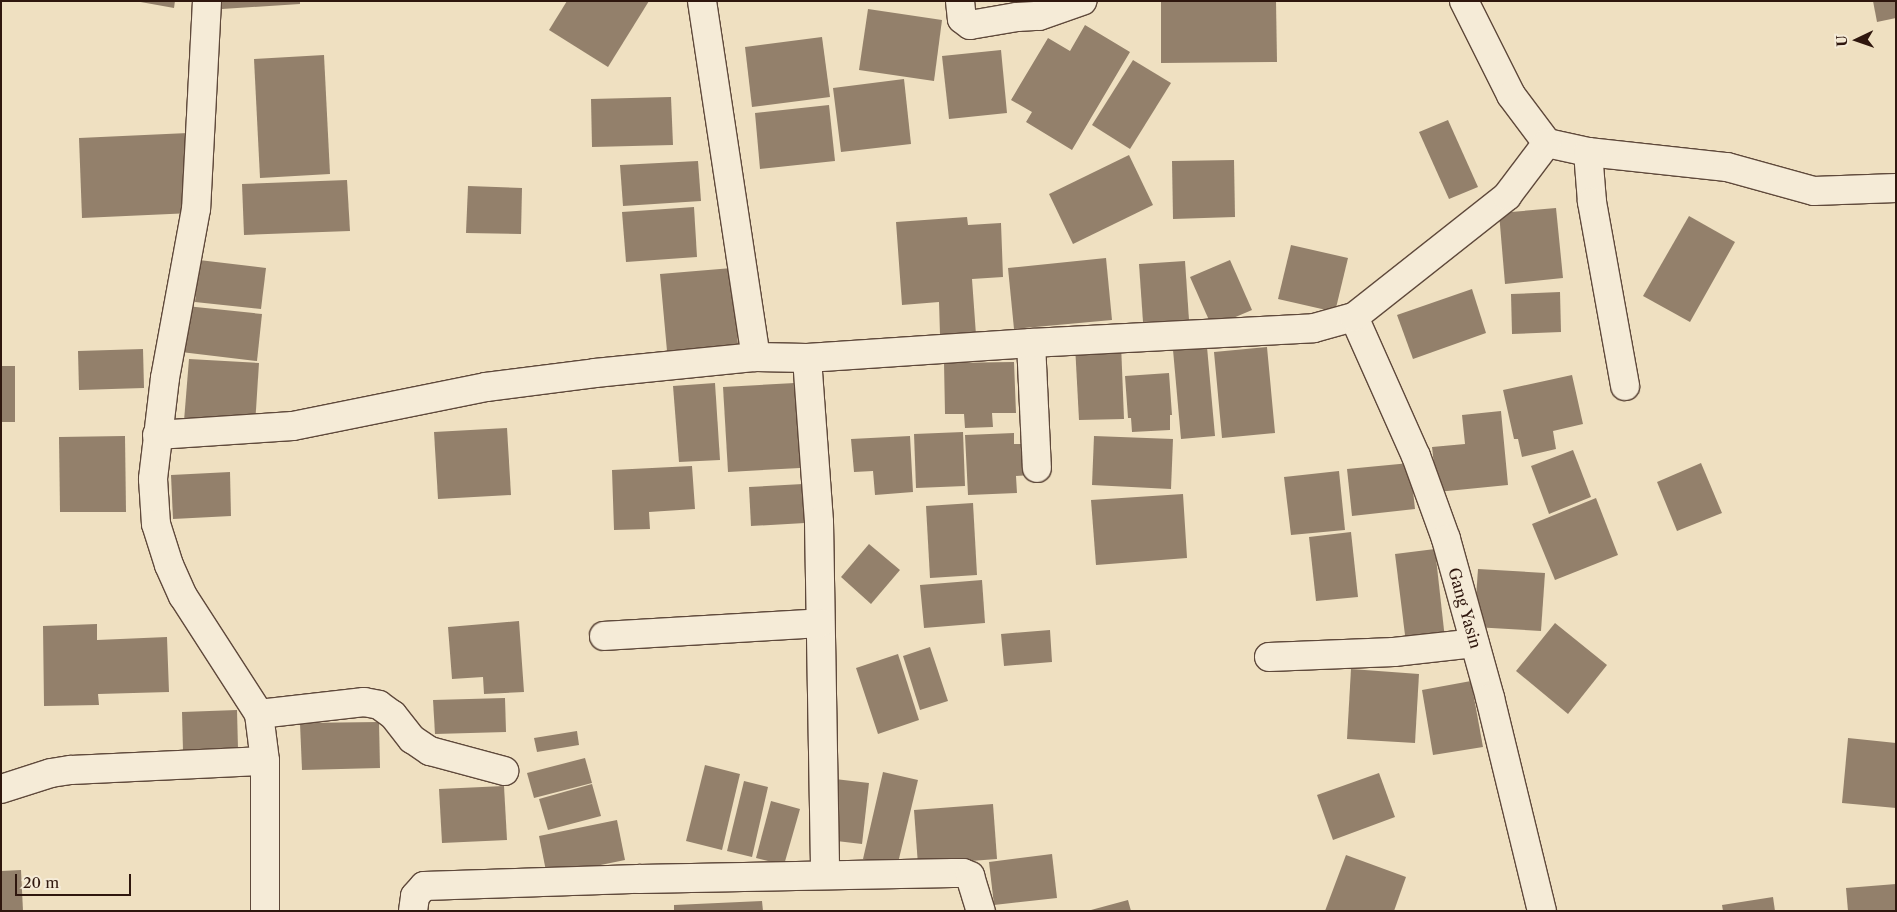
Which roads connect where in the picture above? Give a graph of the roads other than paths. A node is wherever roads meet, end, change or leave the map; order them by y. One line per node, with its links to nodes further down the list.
1 (207, 1): 14 (street)
2 (702, 1): 11 (street)
3 (960, 1): 4 (street)
4 (1082, 1)
5 (1464, 1): 6 (street)
6 (1546, 142): 7 (street); 9 (street)
7 (1588, 152): 8 (street); 13 (street)
8 (1896, 188)
9 (1354, 317): 10 (street); 18 (street, Gang Yasin)
10 (1031, 343): 12 (street); 15 (street)
11 (756, 357): 12 (street); 14 (street)
12 (808, 358): 16 (street)
13 (1624, 386)
14 (157, 435): 20 (street)
15 (1037, 468)
16 (820, 623): 17 (street); 24 (street)
17 (604, 636)
18 (1475, 643): 19 (street); 28 (street, Gang Yasin)
19 (1269, 657)
20 (259, 714): 21 (street); 22 (street)
21 (265, 761): 23 (street); 25 (street)
22 (504, 771)
23 (1, 789)
24 (825, 875): 26 (street); 27 (street)
25 (265, 911)
26 (413, 911)
27 (981, 911)
28 (1542, 911)

